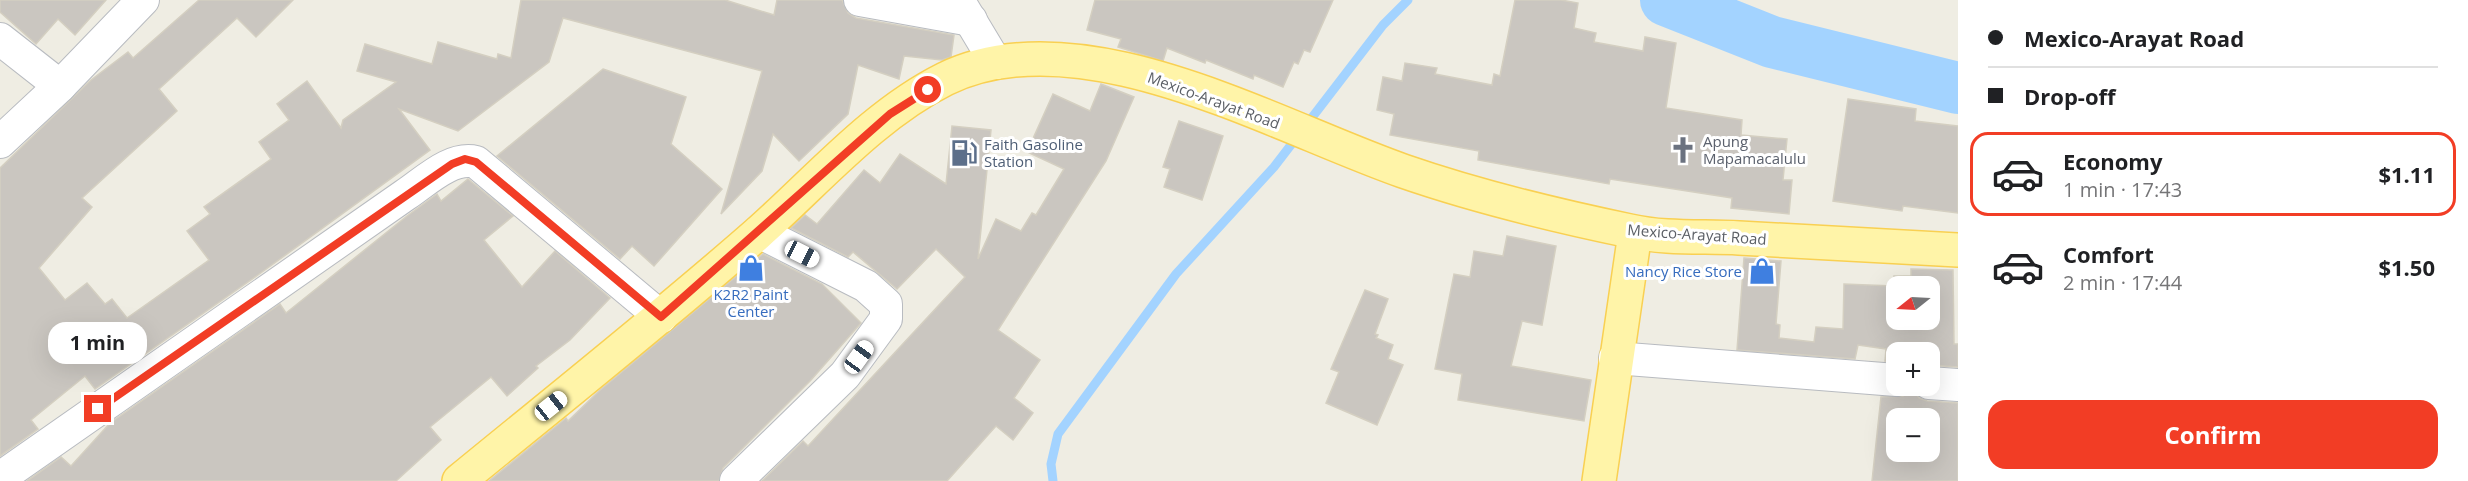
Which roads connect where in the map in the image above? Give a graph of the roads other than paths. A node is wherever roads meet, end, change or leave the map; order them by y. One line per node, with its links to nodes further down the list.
1 (143, 0): 6 (street)
2 (860, 0): 3 (street)
3 (965, 10): 5 (street)
4 (0, 39): 6 (street)
5 (996, 63): 8 (main road, Mexico-Arayat Road); 9 (main road, Mexico-Arayat Road)
6 (60, 86): 7 (street)
7 (0, 142)
8 (759, 232): 11 (main road, Mexico-Arayat Road); 18 (street)
9 (1635, 232): 10 (main road, Mexico-Arayat Road); 12 (main road)
10 (1958, 250)
11 (661, 317): 16 (street); 17 (main road, Mexico-Arayat Road)
12 (1615, 358): 13 (street); 19 (main road)
13 (1886, 379)
14 (1940, 383): 15 (street)
15 (1958, 385)
16 (0, 478)
17 (459, 481)
18 (736, 481)
19 (1599, 481)

